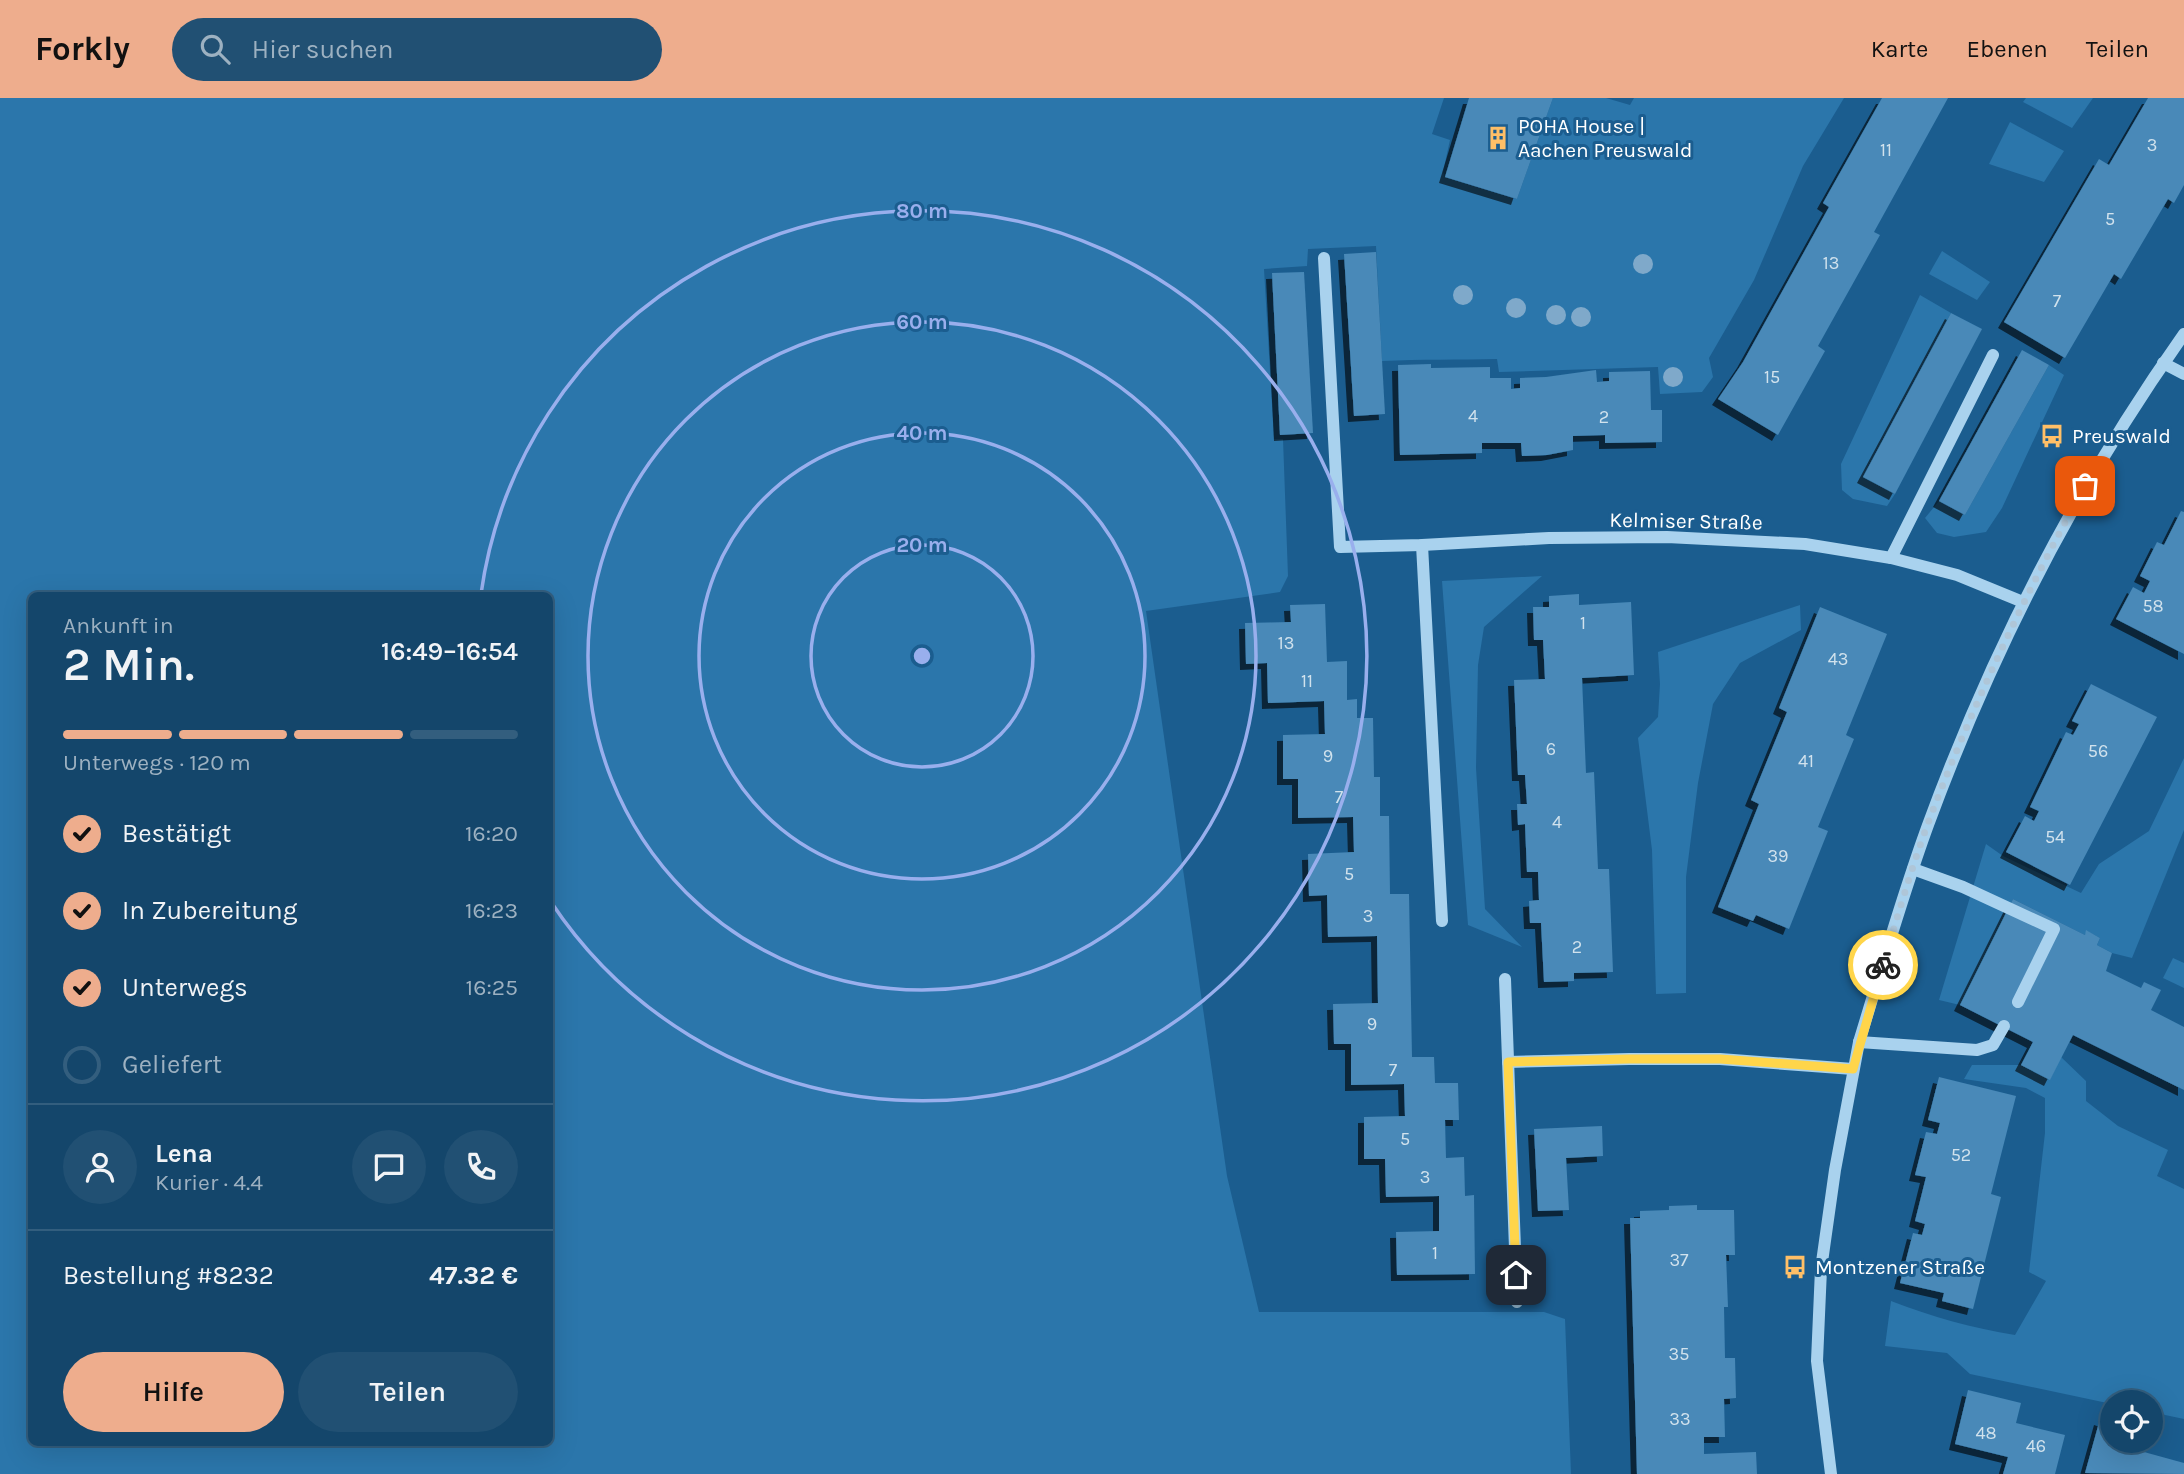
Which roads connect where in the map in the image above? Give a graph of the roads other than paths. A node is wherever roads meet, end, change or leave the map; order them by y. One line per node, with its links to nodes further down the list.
1 (1324, 258): 6 (street, Kelmiser Straße)
2 (2184, 334): 4 (street)
3 (1993, 355): 7 (street)
4 (2163, 363): 5 (street); 8 (street)
5 (2184, 374)
6 (1422, 545): 7 (street, Kelmiser Straße); 10 (street)
7 (1891, 558): 8 (street, Kelmiser Straße)
8 (2023, 602): 9 (street)
9 (1913, 869): 12 (street); 14 (street)
10 (1442, 920)
11 (1504, 979): 15 (street)
12 (2018, 1002)
13 (2004, 1026): 14 (street)
14 (1859, 1042): 16 (street)
15 (1508, 1062): 16 (street); 17 (street)
16 (1853, 1069): 18 (street)
17 (1517, 1302)
18 (1831, 1474)

